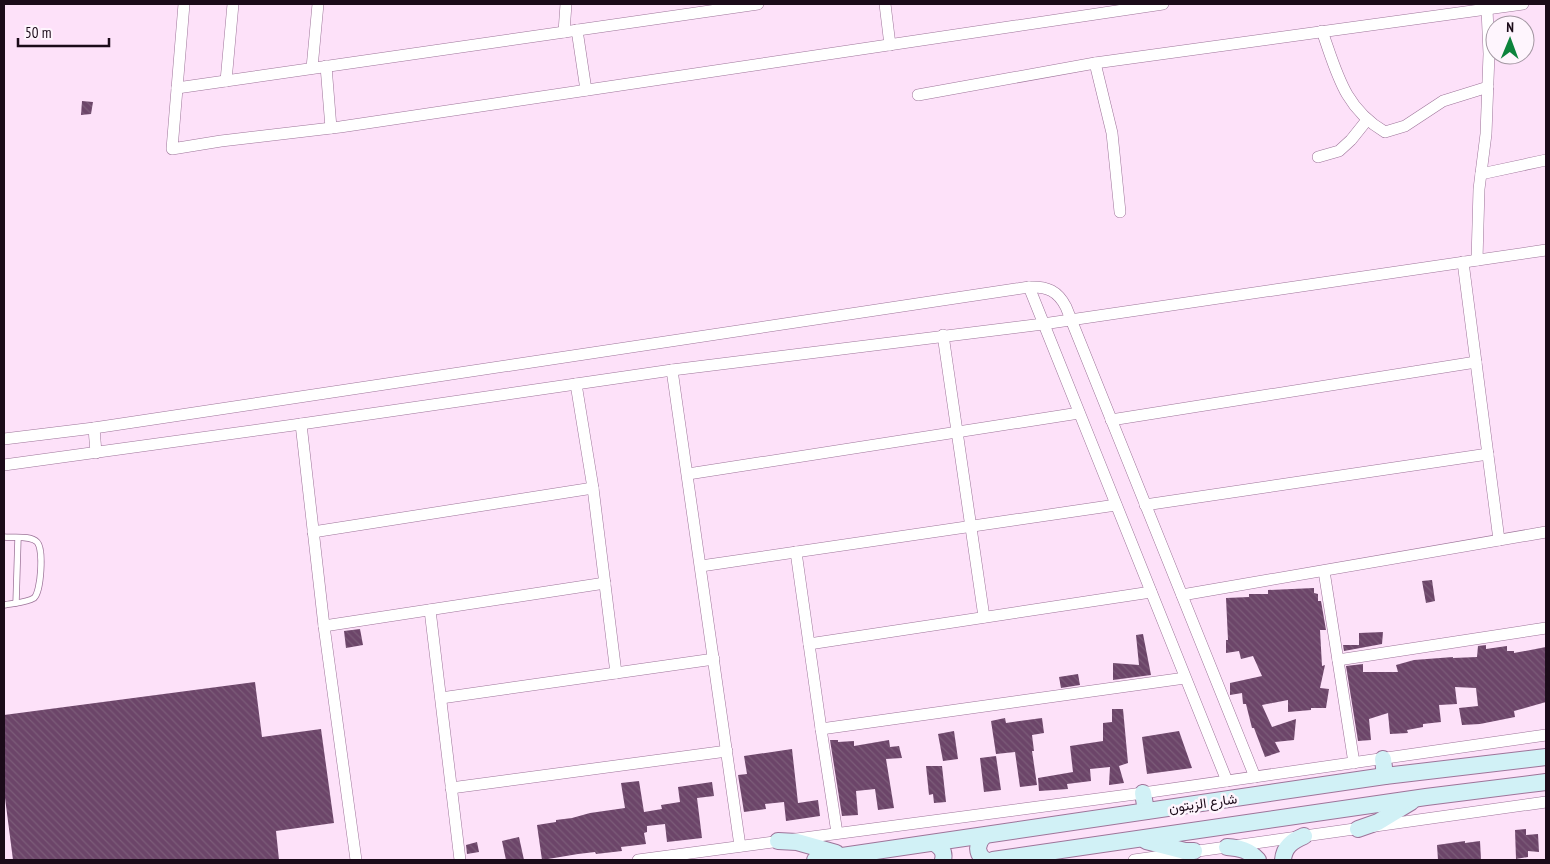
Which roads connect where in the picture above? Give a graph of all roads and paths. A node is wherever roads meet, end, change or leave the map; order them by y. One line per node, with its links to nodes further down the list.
1 (184, 4): 19 (street)
2 (233, 4): 17 (street)
3 (318, 4): 16 (street)
4 (566, 4): 12 (street)
5 (758, 4): 10 (street)
6 (885, 4): 13 (street)
7 (1163, 4): 13 (street)
8 (1522, 4): 9 (street)
9 (1487, 9): 11 (street); 18 (street)
10 (577, 30): 12 (street); 20 (street)
11 (1322, 31): 14 (street); 22 (street)
12 (564, 32): 15 (street)
13 (890, 45): 20 (street)
14 (1095, 63): 21 (street); 27 (street)
15 (326, 66): 16 (street); 23 (street)
16 (312, 68): 17 (street)
17 (226, 81): 19 (street)
18 (1488, 87): 22 (street); 26 (street)
19 (178, 88): 23 (street)
20 (586, 90): 23 (street)
21 (918, 95)
22 (1367, 120): 24 (street)
23 (330, 128)
24 (1318, 157)
25 (1546, 160): 26 (street)
26 (1481, 174): 29 (street)
27 (1120, 212)
28 (1546, 250): 29 (street)
29 (1477, 260): 30 (street)
30 (1463, 262): 32 (street); 35 (street)
31 (1029, 287): 32 (street); 33 (street); 41 (street)
32 (1071, 320): 33 (street); 39 (street)
33 (1043, 324): 34 (street); 38 (street)
34 (942, 335): 36 (street); 42 (street)
35 (1476, 362): 39 (street); 45 (street)
36 (672, 370): 37 (street); 47 (street)
37 (576, 384): 40 (street); 48 (street)
38 (1079, 413): 42 (street); 49 (street)
39 (1111, 420): 50 (street)
40 (301, 424): 44 (street); 52 (street)
41 (94, 428): 43 (street); 44 (street)
42 (956, 432): 47 (street); 51 (street)
43 (4, 439)
44 (96, 453): 46 (street)
45 (1488, 454): 50 (street); 56 (street)
46 (4, 465)
47 (688, 474): 58 (street)
48 (593, 488): 52 (street); 60 (street)
49 (1116, 505): 51 (street); 61 (street)
50 (1145, 505): 62 (street)
51 (970, 526): 57 (street); 66 (street)
52 (313, 532): 67 (street)
53 (1546, 532): 56 (street)
54 (4, 537): 55 (lane)
55 (18, 538): 63 (lane); 63 (lane)
56 (1499, 540): 59 (street)
57 (796, 552): 58 (street); 69 (street)
58 (701, 566): 70 (street)
59 (1324, 571): 62 (street); 71 (street)
60 (605, 584): 65 (street); 72 (street)
61 (1151, 592): 66 (street); 73 (street)
62 (1182, 595): 82 (street)
63 (16, 603): 64 (lane)
64 (4, 605)
65 (430, 610): 67 (street); 74 (street)
66 (984, 617): 69 (street)
67 (324, 626): 101 (street)
68 (1546, 628): 71 (street)
69 (809, 644): 75 (street)
70 (714, 659): 72 (street); 77 (street)
71 (1338, 660): 80 (street)
72 (616, 673): 74 (street)
73 (1186, 678): 75 (street); 83 (street)
74 (441, 698): 85 (street)
75 (821, 729): 91 (street)
76 (1546, 736): 79 (street)
77 (727, 751): 85 (street); 97 (street)
78 (1546, 757): 81 (main road, شارع الزيتون)
79 (1383, 759): 80 (street); 81 (main road)
80 (1354, 763): 82 (street)
81 (1385, 776): 89 (main road, شارع الزيتون)
82 (1255, 777): 83 (street)
83 (1227, 781): 86 (street)
84 (1546, 782): 87 (main road, شارع الزيتون)
85 (451, 788): 102 (street)
86 (1143, 793): 89 (main road); 91 (street)
87 (1426, 797): 90 (main road); 94 (main road, شارع الزيتون)
88 (1546, 802): 90 (street)
89 (1146, 811): 92 (main road, شارع الزيتون)
90 (1358, 829): 93 (street)
91 (837, 833): 95 (street)
92 (984, 836): 96 (main road, شارع الزيتون); 106 (main road)
93 (1304, 836): 98 (street); 110 (main road)
94 (1126, 840): 99 (main road); 107 (main road, شارع الزيتون)
95 (778, 841): 97 (street); 100 (main road)
96 (934, 843): 100 (main road, شارع الزيتون); 105 (main road)
97 (740, 846): 103 (street)
98 (1227, 847): 99 (street); 109 (main road)
99 (1194, 852): 108 (street)
100 (861, 854): 104 (main road)
101 (356, 860)
102 (460, 860)
103 (638, 860)
104 (815, 860)
105 (943, 860)
106 (985, 860)
107 (992, 860)
108 (1134, 860)
109 (1258, 860)
110 (1283, 860)

